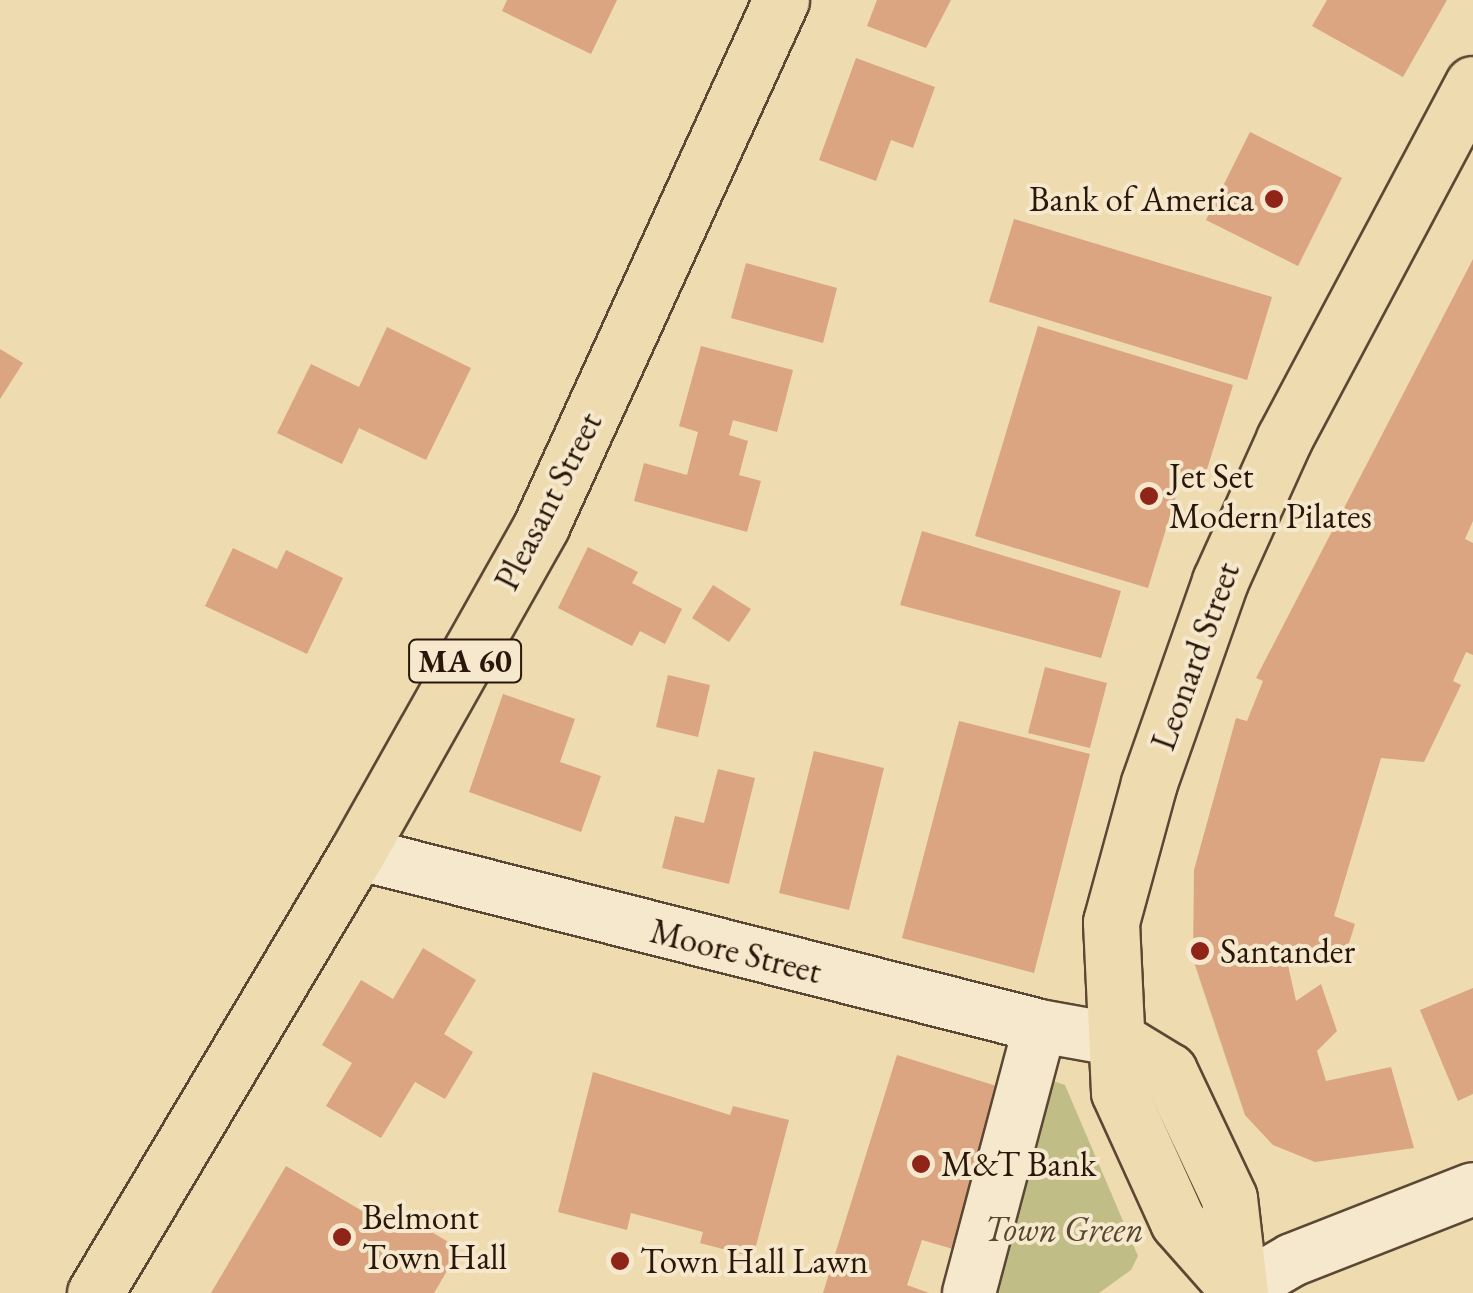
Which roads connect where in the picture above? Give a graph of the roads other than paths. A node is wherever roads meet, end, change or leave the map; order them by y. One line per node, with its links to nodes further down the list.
1 (780, 0): 3 (main road, Pleasant Street / MA 60)
2 (1473, 84): 5 (main road, Leonard Street)
3 (357, 854): 4 (street, Moore Street); 8 (main road, Pleasant Street / MA 60)
4 (1040, 1026): 5 (street, Moore Street); 9 (street)
5 (1118, 1040): 7 (main road)
6 (1473, 1189): 7 (street)
7 (1238, 1292)
8 (96, 1293)
9 (969, 1293)

